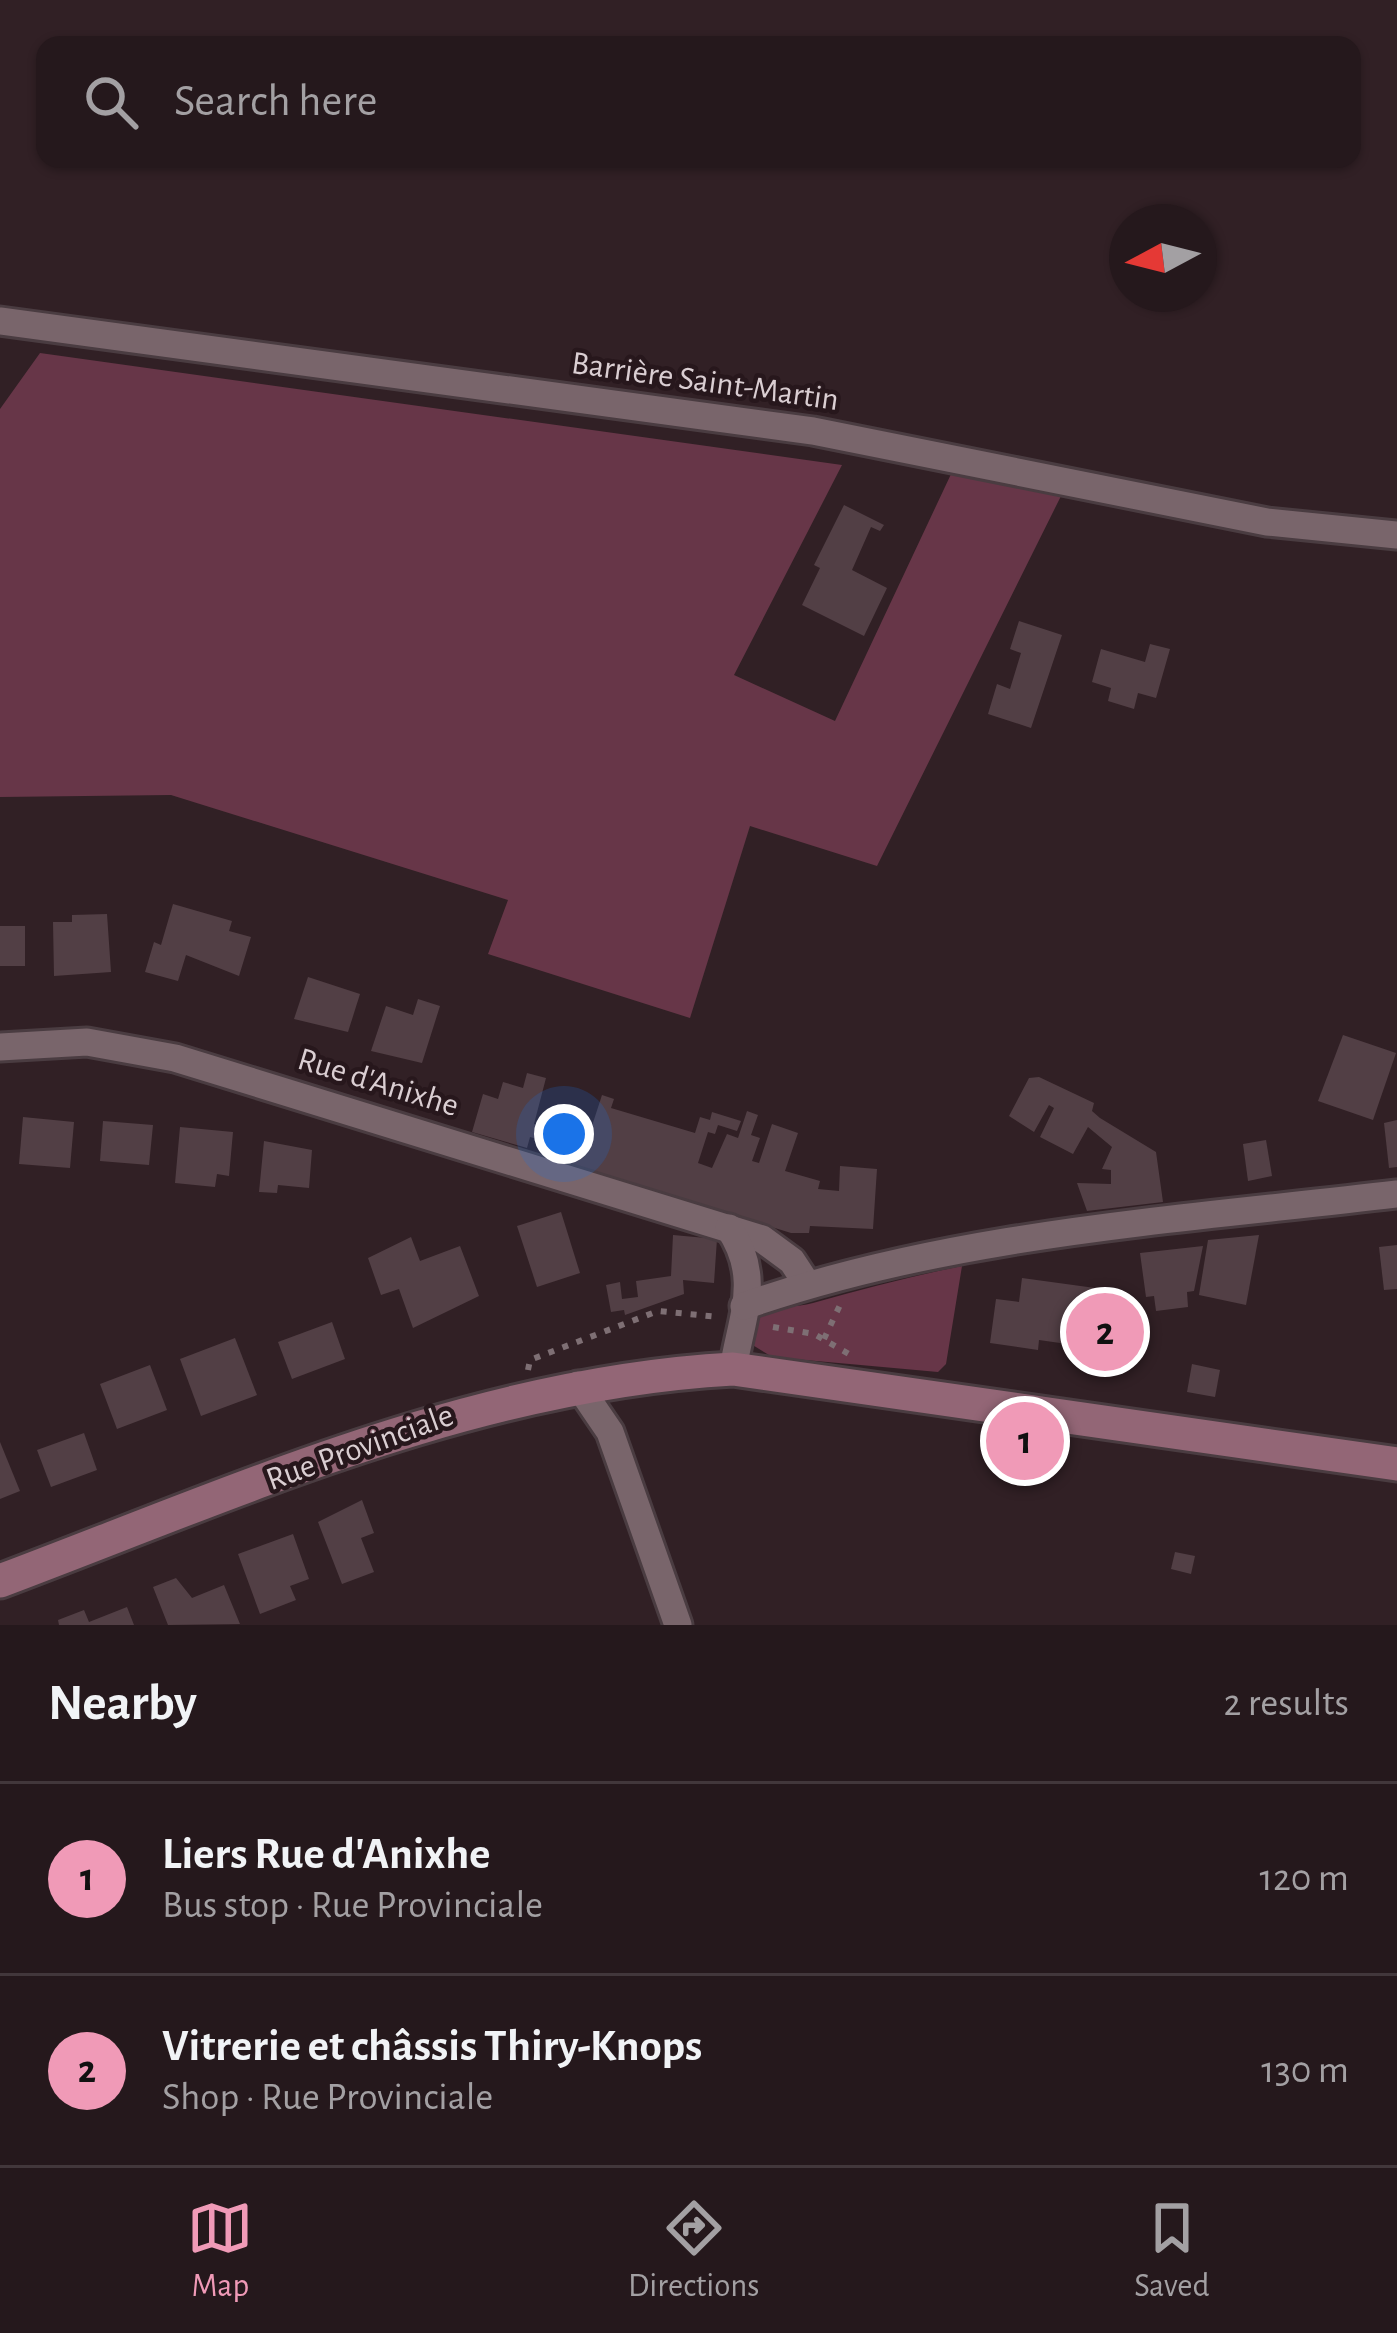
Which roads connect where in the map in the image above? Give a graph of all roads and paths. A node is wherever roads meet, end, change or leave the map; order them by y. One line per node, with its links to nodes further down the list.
1 (0, 321): 2 (street, Barrière Saint-Martin)
2 (1397, 535)
3 (0, 1047): 5 (street, Rue d'Anixhe)
4 (1397, 1194): 6 (street)
5 (728, 1228): 6 (street, Rue d'Anixhe); 7 (street)
6 (807, 1284): 7 (street)
7 (742, 1316): 8 (street); 10 (path); 11 (path)
8 (733, 1370): 9 (main road, Rue Provinciale); 10 (main road, Rue Provinciale)
9 (578, 1385): 11 (main road, Rue Provinciale); 14 (street)
10 (868, 1387): 12 (main road, Rue Provinciale)
11 (523, 1397): 13 (main road, Rue Provinciale)
12 (1397, 1464)
13 (0, 1580)
14 (678, 1625)

